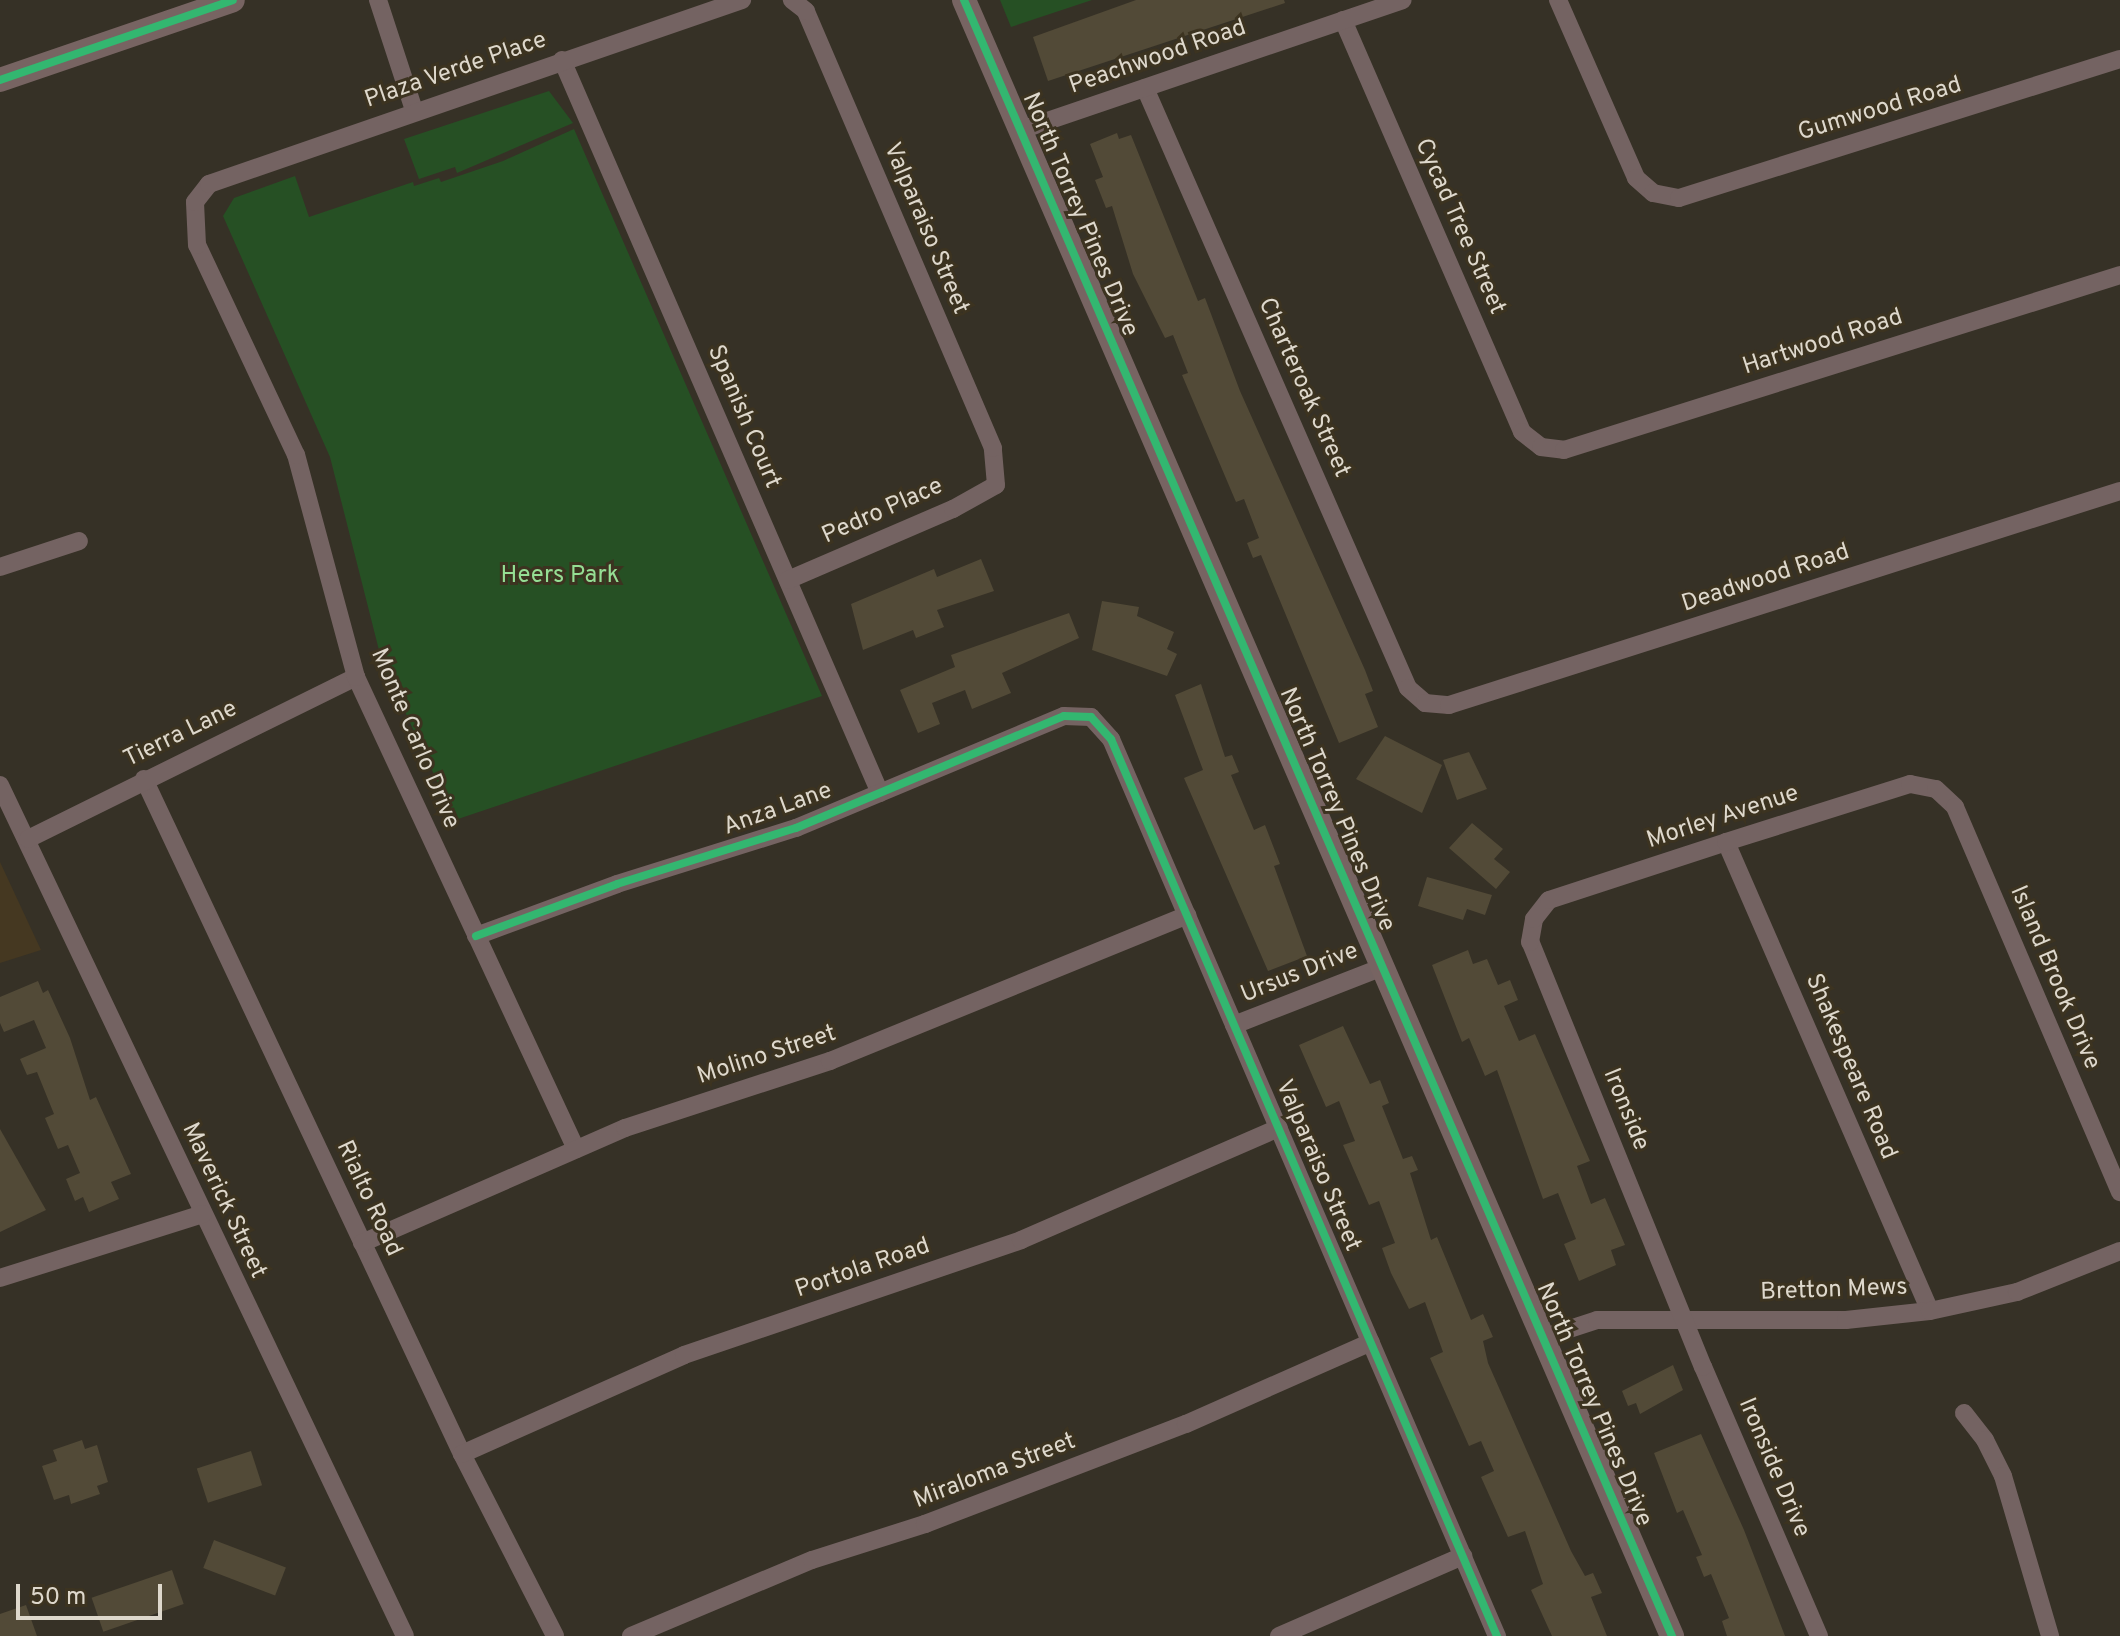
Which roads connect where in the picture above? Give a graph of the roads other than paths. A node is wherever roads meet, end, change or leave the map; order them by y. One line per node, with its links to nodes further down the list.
1 (233, 0): 11 (main road)
2 (378, 0): 13 (street)
3 (742, 0): 10 (street, Plaza Verde Place)
4 (792, 0): 18 (street, Valparaiso Street)
5 (964, 0): 14 (main road, North Torrey Pines Drive)
6 (1402, 0): 8 (street, Peachwood Road)
7 (1558, 0): 9 (street, Gumwood Road)
8 (1343, 20): 12 (street, Peachwood Road); 17 (street, Cycad Tree Street)
9 (2120, 59)
10 (562, 60): 13 (street, Plaza Verde Place); 22 (street, Spanish Court)
11 (0, 80)
12 (1145, 88): 14 (street, Peachwood Road); 24 (street, Charteroak Street)
13 (414, 110): 15 (street, Plaza Verde Place)
14 (1021, 130): 35 (main road, North Torrey Pines Drive)
15 (195, 202): 23 (street, Monte Carlo Drive)
16 (2120, 275): 17 (street, Hartwood Road)
17 (1541, 447)
18 (996, 485): 22 (street, Pedro Place)
19 (2120, 491): 24 (street, Deadwood Road)
20 (79, 541): 21 (street)
21 (0, 567)
22 (788, 580): 29 (street, Spanish Court)
23 (356, 677): 26 (street, Tierra Lane); 34 (street, Monte Carlo Drive)
24 (1425, 703)
25 (1091, 717): 29 (street, Anza Lane); 32 (street, Valparaiso Street)
26 (144, 779): 30 (street, Tierra Lane); 41 (street, Rialto Road)
27 (0, 785): 30 (street, Maverick Street)
28 (1936, 789): 31 (street, Morley Avenue); 39 (street, Island Brook Drive)
29 (880, 793): 34 (street, Anza Lane)
30 (28, 839): 40 (street, Maverick Street)
31 (1726, 842): 33 (street, Morley Avenue); 44 (street, Shakespeare Road)
32 (1187, 915): 36 (street, Valparaiso Street); 38 (street, Molino Street)
33 (1534, 919): 45 (street, Ironside)
34 (476, 936): 38 (street, Monte Carlo Drive)
35 (1383, 967): 36 (street, Ursus Drive); 46 (main road, North Torrey Pines Drive)
36 (1234, 1025): 37 (street, Valparaiso Street)
37 (1279, 1128): 47 (street, Valparaiso Street); 49 (street, Portola Road)
38 (576, 1149): 41 (street, Molino Street)
39 (2120, 1192)
40 (203, 1214): 43 (street); 51 (street, Maverick Street)
41 (362, 1243): 49 (street, Rialto Road)
42 (2120, 1251): 44 (street, Bretton Mews)
43 (0, 1278)
44 (1930, 1311): 45 (street, Bretton Mews)
45 (1685, 1317): 46 (street, Bretton Mews); 57 (street, Ironside Drive)
46 (1542, 1338): 56 (main road, North Torrey Pines Drive)
47 (1371, 1342): 50 (street, Valparaiso Street); 53 (street, Miraloma Street)
48 (1964, 1413): 58 (street)
49 (462, 1454): 52 (street, Rialto Road)
50 (1463, 1556): 54 (street); 55 (street, Valparaiso Street)
51 (405, 1636)
52 (555, 1636)
53 (631, 1636)
54 (1279, 1636)
55 (1497, 1636)
56 (1672, 1636)
57 (1819, 1636)
58 (2050, 1636)

